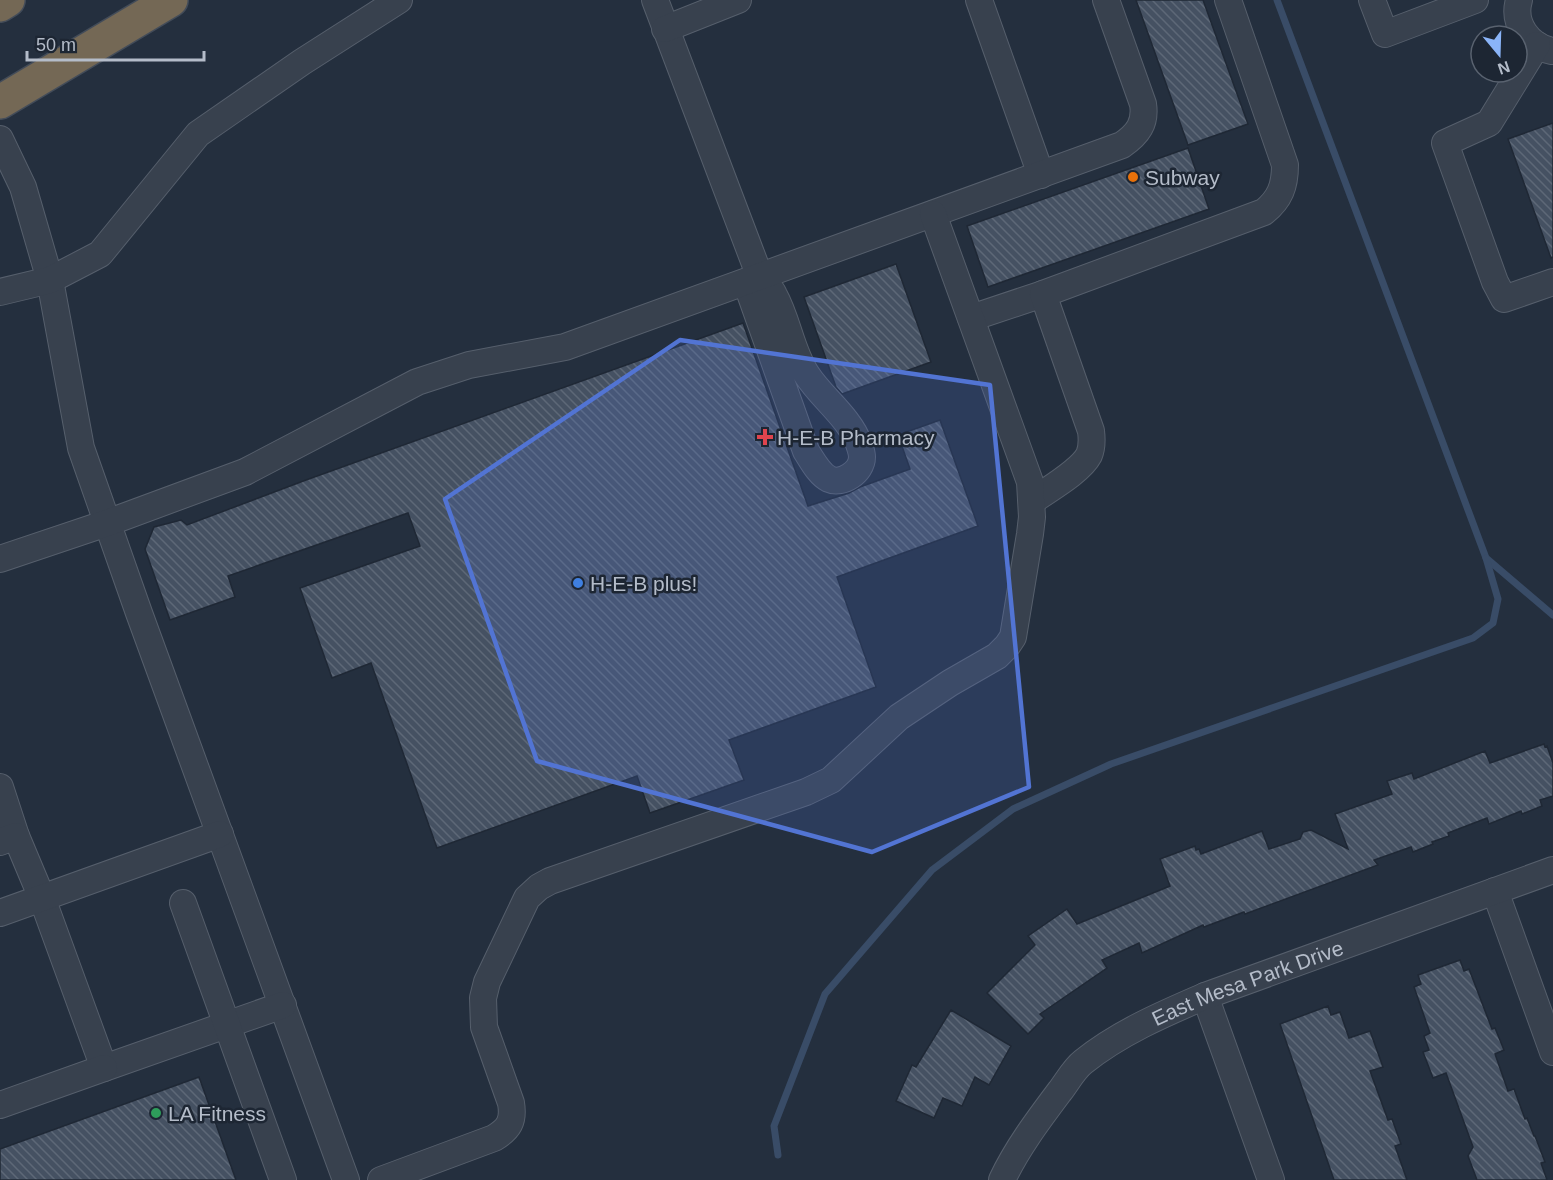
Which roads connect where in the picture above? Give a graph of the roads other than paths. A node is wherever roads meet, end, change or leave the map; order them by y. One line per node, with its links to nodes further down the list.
1 (8, 0): 13 (highway)
2 (132, 0): 15 (highway)
3 (171, 0): 15 (highway)
4 (399, 0): 21 (street)
5 (655, 0): 14 (street)
6 (738, 0): 14 (street)
7 (979, 0): 19 (street)
8 (1106, 0): 19 (street)
9 (1228, 0): 25 (street)
10 (1372, 0): 11 (street)
11 (1475, 0)
12 (1514, 1): 16 (street)
13 (0, 5)
14 (665, 28): 22 (street)
15 (116, 34): 17 (highway)
16 (1545, 48): 23 (street)
17 (0, 102)
18 (0, 139): 21 (street)
19 (1041, 175): 20 (street)
20 (933, 214): 22 (street); 26 (street)
21 (50, 280): 24 (street); 28 (street)
22 (753, 280): 22 (street); 28 (street)
23 (1553, 282)
24 (0, 292)
25 (1043, 294): 26 (street); 27 (street)
26 (971, 318): 27 (street)
27 (1032, 501): 46 (street)
28 (106, 523): 29 (street); 31 (street)
29 (0, 559)
30 (0, 787): 32 (street)
31 (220, 834): 35 (street); 39 (street)
32 (8, 839): 35 (street)
33 (1553, 870): 34 (street, East Mesa Park Drive)
34 (1495, 891): 38 (street, East Mesa Park Drive); 41 (street)
35 (42, 898): 37 (street); 42 (street)
36 (183, 903): 40 (street)
37 (0, 913)
38 (1205, 996): 47 (street, East Mesa Park Drive); 48 (street)
39 (283, 1005): 40 (street); 45 (street)
40 (226, 1024): 42 (street); 44 (street)
41 (1553, 1052)
42 (104, 1068): 43 (street)
43 (0, 1105)
44 (282, 1180)
45 (346, 1180)
46 (381, 1180)
47 (1002, 1180)
48 (1271, 1180)

